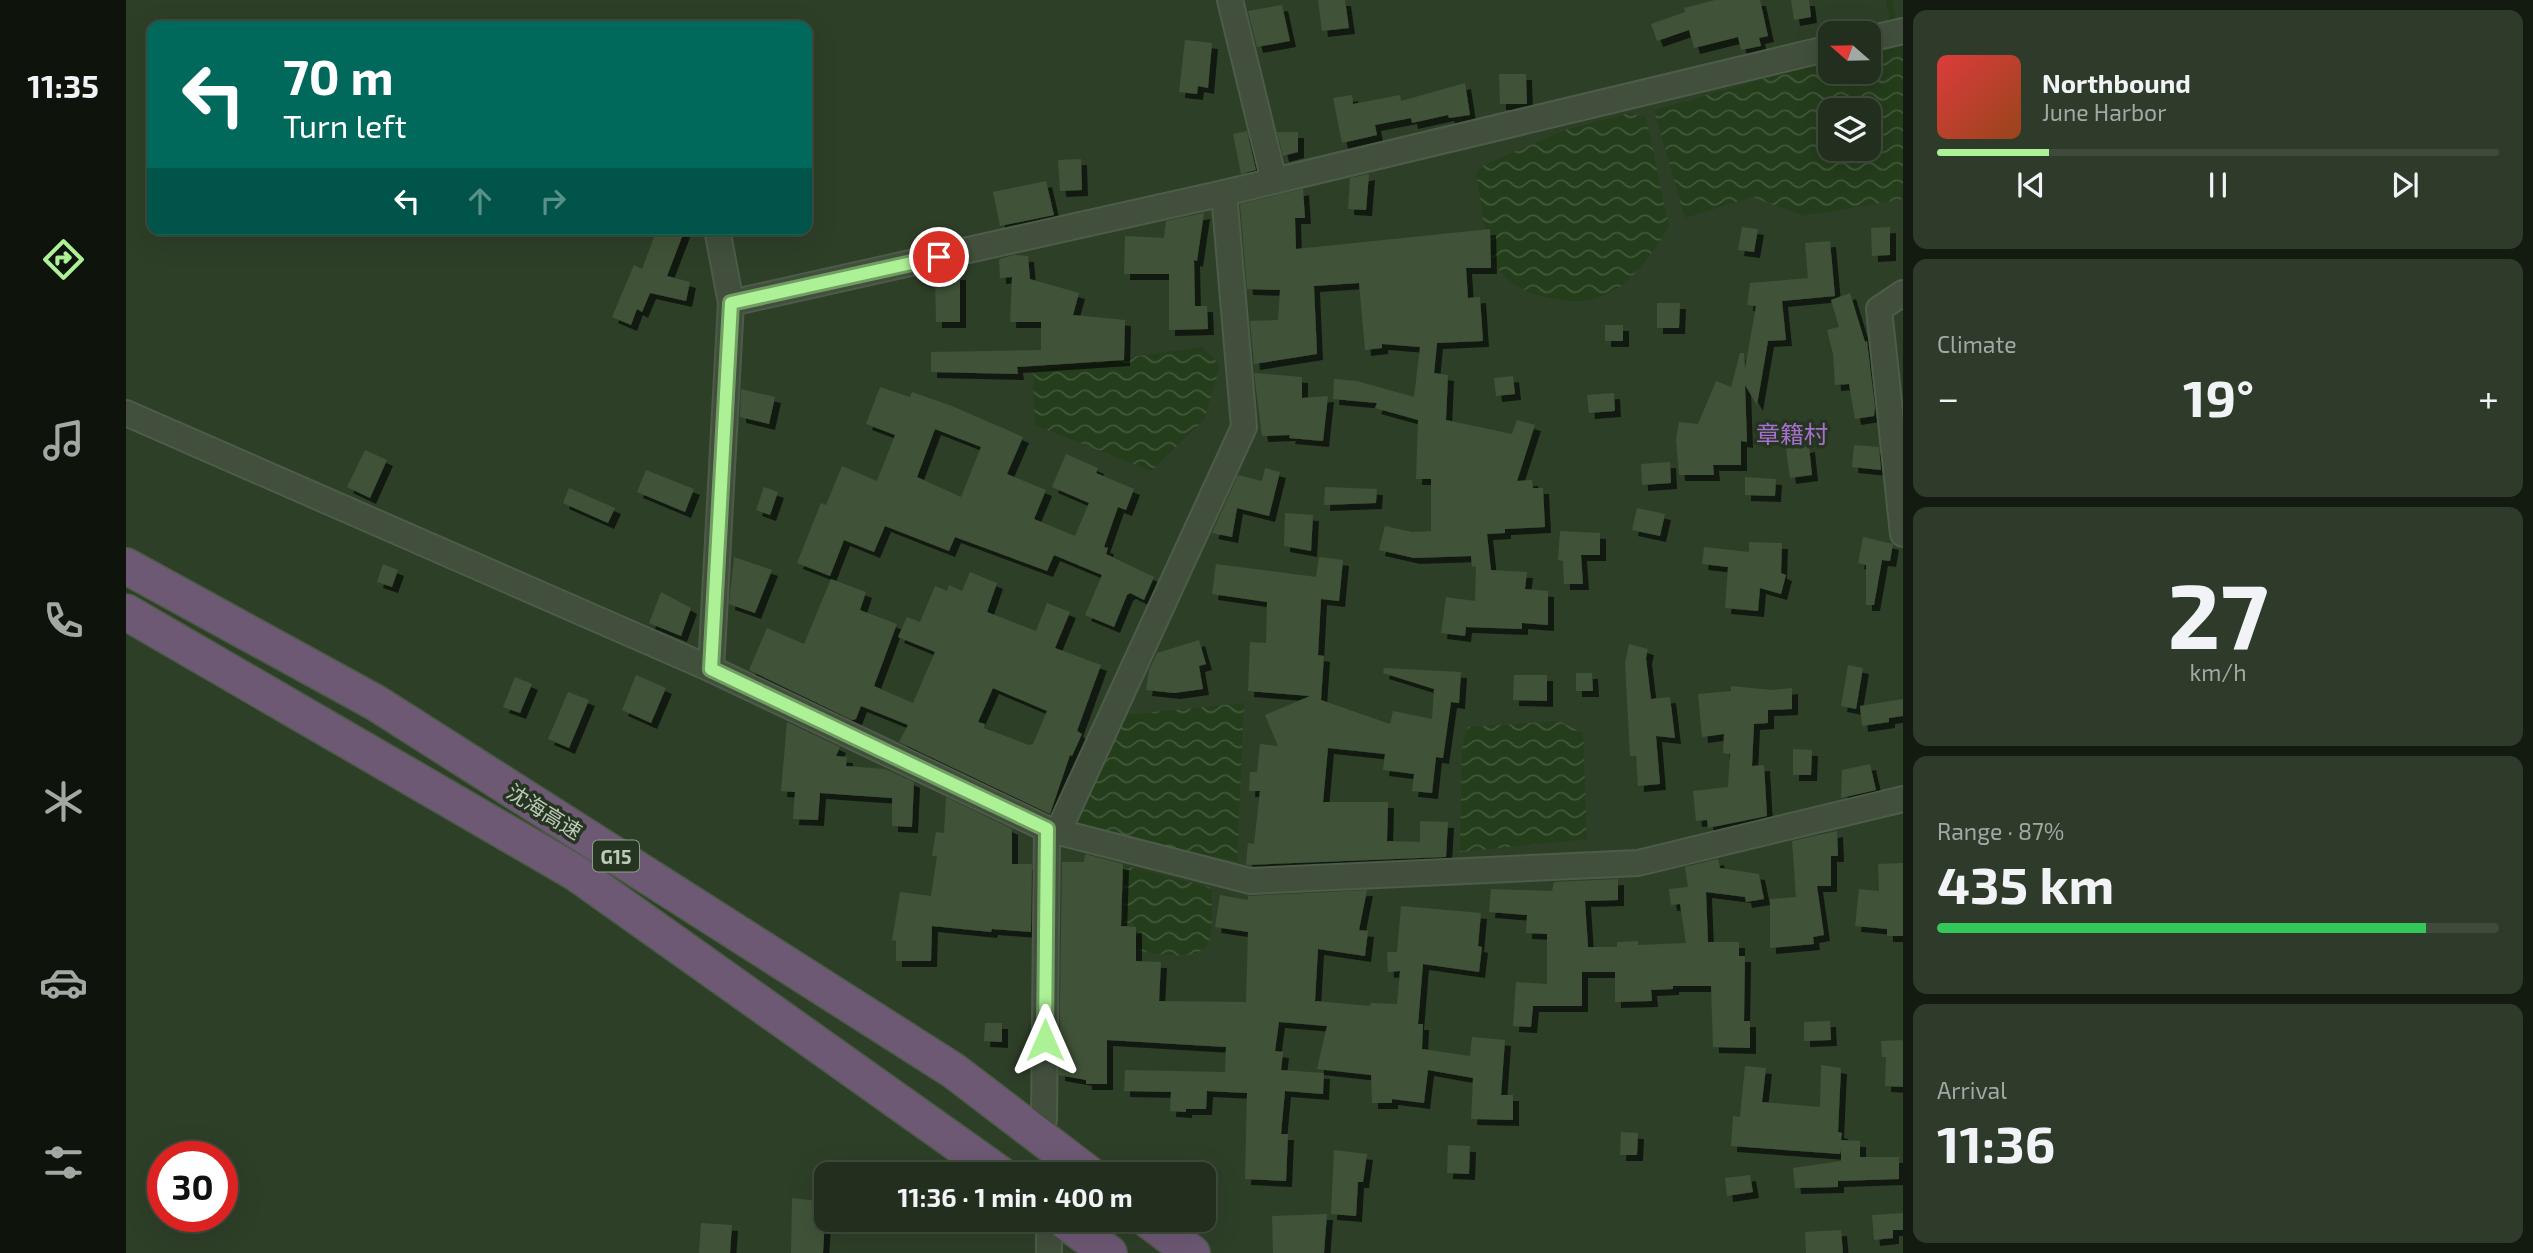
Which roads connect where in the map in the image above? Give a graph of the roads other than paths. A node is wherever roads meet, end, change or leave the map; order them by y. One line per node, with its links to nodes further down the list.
1 (1230, 0): 5 (street)
2 (1903, 31): 3 (street)
3 (1881, 36)
4 (1818, 51): 5 (street)
5 (1273, 181): 6 (street)
6 (1224, 193): 9 (street); 16 (street)
7 (718, 235): 9 (street)
8 (1903, 293): 11 (street)
9 (731, 303): 14 (street)
10 (126, 413): 14 (street)
11 (1903, 534)
12 (126, 566): 19 (highway, 沈海高速 / G15)
13 (126, 612): 18 (highway, 沈海高速 / G15)
14 (711, 669): 16 (street)
15 (1903, 799): 16 (street)
16 (1052, 830): 17 (street)
17 (1044, 1120)
18 (983, 1162)
19 (1073, 1162)
20 (1164, 1232): 23 (highway)
21 (1054, 1236): 22 (highway)
22 (1109, 1253)
23 (1192, 1253)

